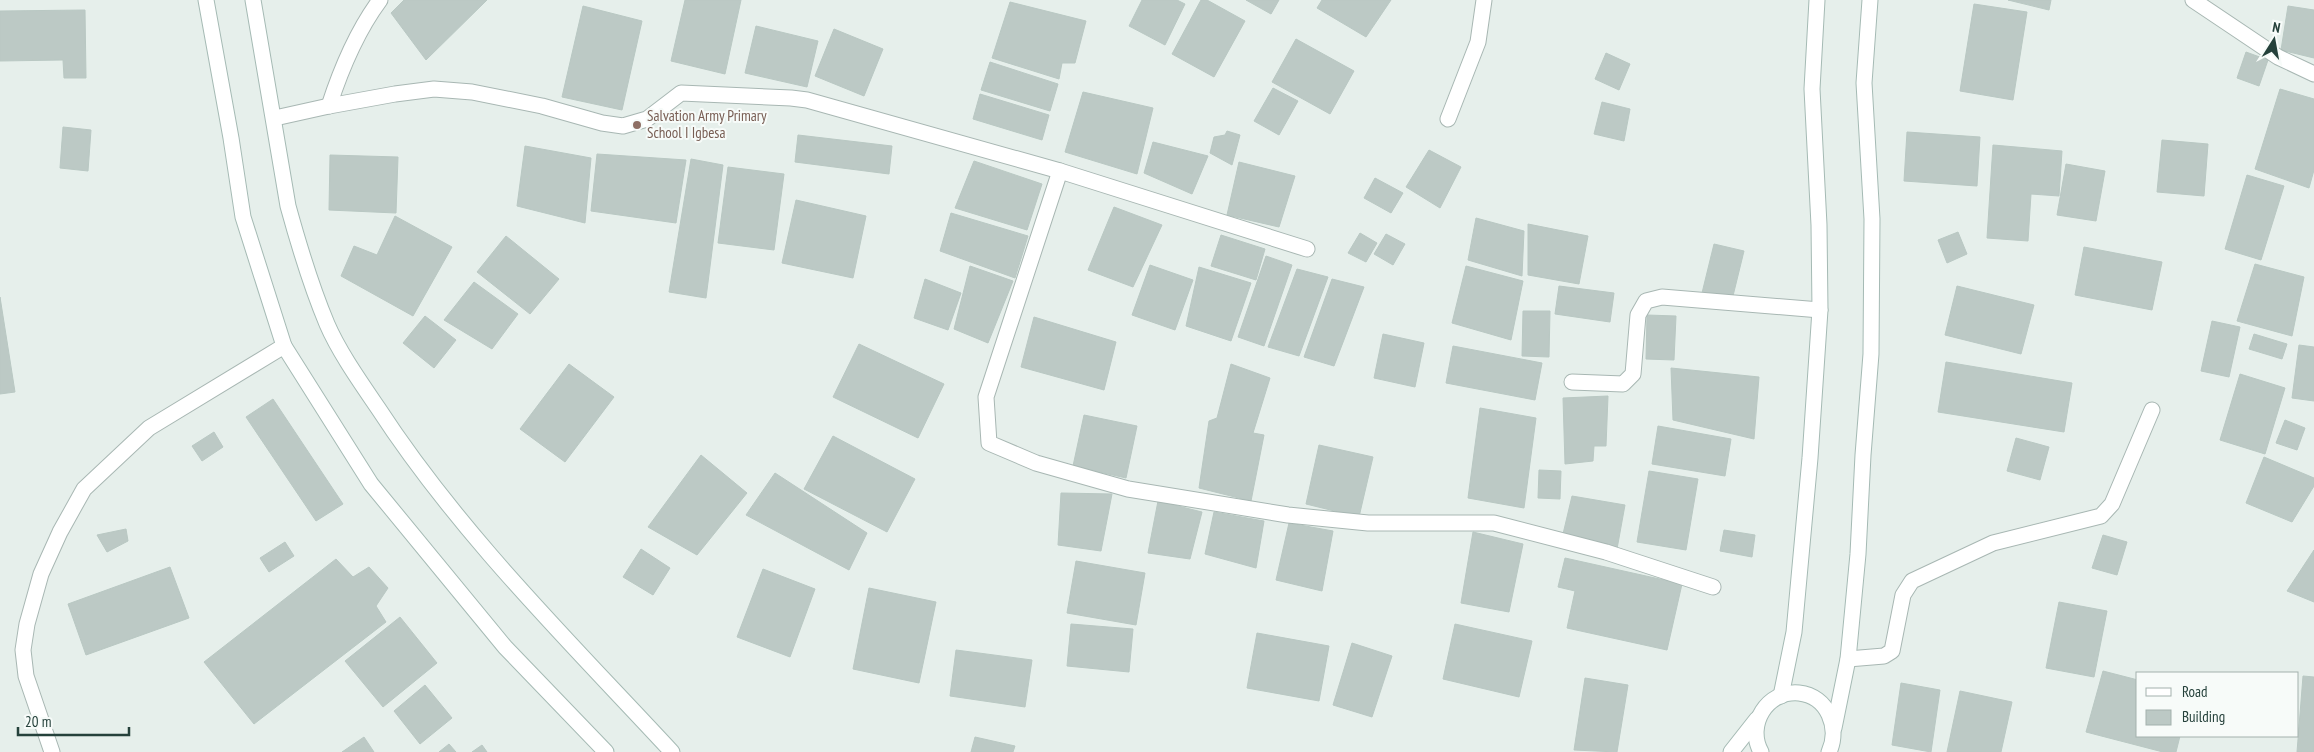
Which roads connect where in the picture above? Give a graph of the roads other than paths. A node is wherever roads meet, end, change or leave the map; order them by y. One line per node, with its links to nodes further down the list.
1 (206, 0): 15 (street)
2 (253, 0): 10 (street)
3 (380, 0): 9 (street)
4 (1484, 0): 11 (street)
5 (1818, 0): 14 (street)
6 (1870, 0): 19 (street)
7 (2193, 0): 8 (street)
8 (2314, 74)
9 (329, 106): 10 (street); 12 (street)
10 (275, 118): 25 (street)
11 (1448, 119)
12 (1060, 172): 13 (street); 18 (street)
13 (1307, 249)
14 (1820, 310): 16 (street); 20 (street)
15 (284, 346): 23 (street); 24 (street)
16 (1572, 382)
17 (2152, 410): 19 (street)
18 (1713, 587)
19 (1848, 659): 22 (street)
20 (1781, 696): 21 (street); 22 (street)
21 (1758, 718): 26 (street); 27 (street)
22 (1834, 728): 28 (street)
23 (52, 752)
24 (606, 752)
25 (672, 752)
26 (1731, 752)
27 (1761, 752)
28 (1829, 752)

